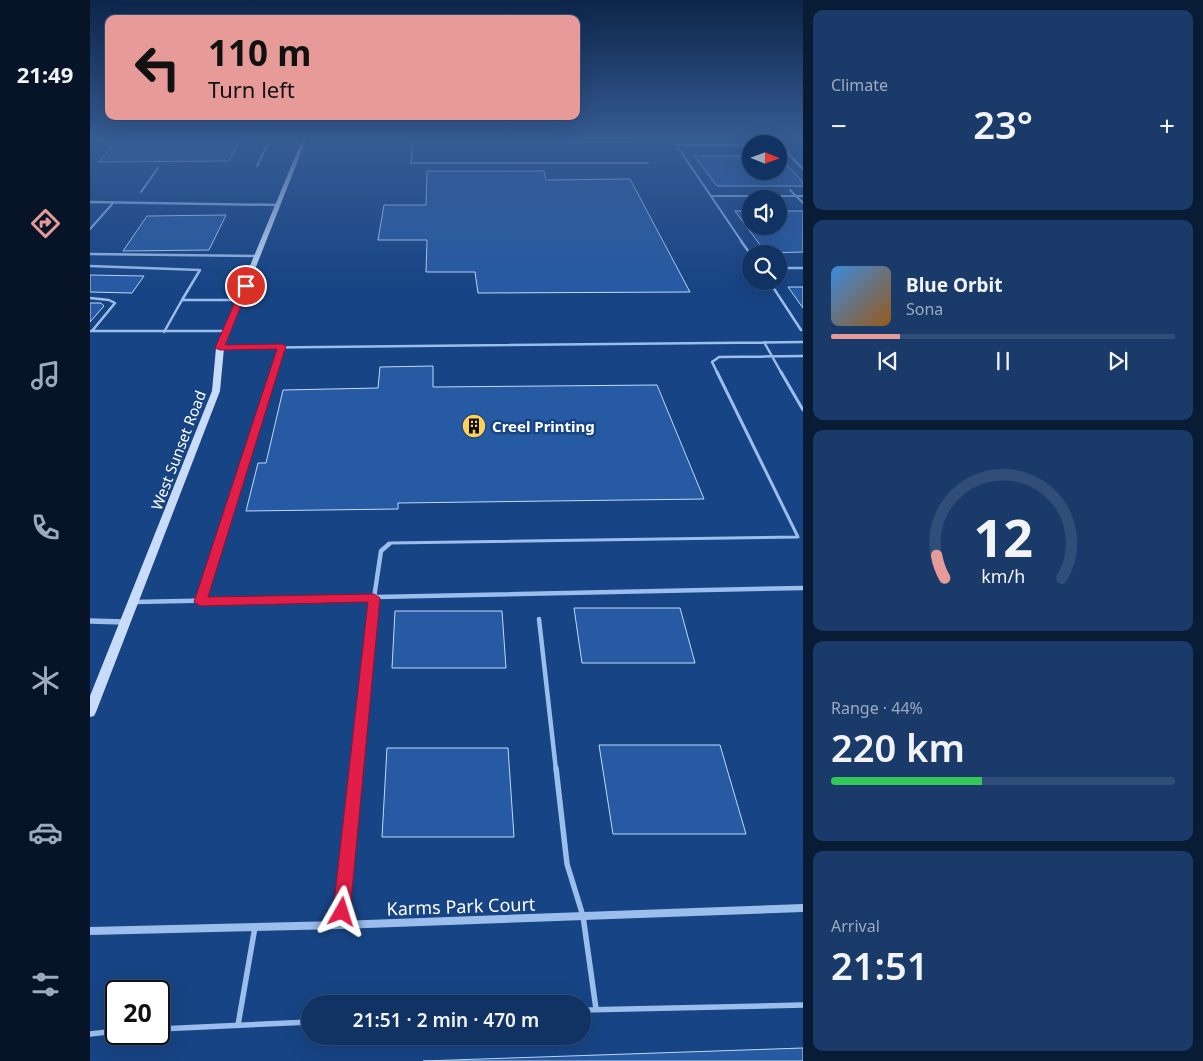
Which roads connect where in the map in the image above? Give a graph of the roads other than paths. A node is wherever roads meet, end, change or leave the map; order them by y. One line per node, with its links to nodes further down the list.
1 (143, 190): 5 (lane)
2 (285, 190): 12 (main road, West Sunset Road)
3 (707, 190): 6 (lane)
4 (790, 190): 7 (lane)
5 (141, 192)
6 (711, 196): 7 (lane); 14 (lane)
7 (797, 196): 8 (lane); 11 (lane)
8 (803, 196)
9 (90, 202): 10 (street)
10 (114, 202): 12 (street); 13 (lane)
11 (803, 204)
12 (279, 205): 16 (main road, West Sunset Road)
13 (90, 229)
14 (744, 245)
15 (90, 254): 16 (lane)
16 (258, 256): 23 (main road, West Sunset Road)
17 (90, 266): 22 (lane)
18 (787, 268): 19 (lane)
19 (803, 268)
20 (775, 290): 25 (lane)
21 (90, 298): 26 (lane)
22 (182, 300): 23 (lane); 27 (lane)
23 (239, 300): 24 (main road, West Sunset Road)
24 (227, 330): 27 (lane); 31 (main road, West Sunset Road)
25 (802, 330)
26 (91, 331): 27 (lane)
27 (164, 332)
28 (764, 342): 29 (lane); 30 (lane); 32 (lane)
29 (803, 342)
30 (282, 346): 31 (lane); 38 (lane)
31 (220, 348): 37 (main road, West Sunset Road)
32 (772, 356): 33 (lane); 34 (lane); 36 (lane)
33 (803, 356)
34 (803, 410)
35 (803, 588): 36 (lane)
36 (374, 598): 38 (lane); 45 (lane)
37 (134, 602): 38 (lane); 41 (main road, West Sunset Road)
38 (200, 602)
39 (539, 619): 44 (lane)
40 (90, 621): 41 (street)
41 (124, 622): 42 (main road, West Sunset Road)
42 (90, 712)
43 (803, 908): 44 (street, Karms Park Court)
44 (583, 916): 45 (street, Karms Park Court); 50 (lane)
45 (340, 925): 46 (street, Karms Park Court)
46 (255, 928): 47 (street, Karms Park Court); 52 (lane)
47 (90, 931)
48 (803, 1006): 50 (lane)
49 (591, 1009): 50 (lane)
50 (596, 1009)
51 (301, 1022): 52 (lane)
52 (238, 1026): 53 (lane)
53 (170, 1029)
54 (105, 1033): 55 (lane)
55 (90, 1034)

